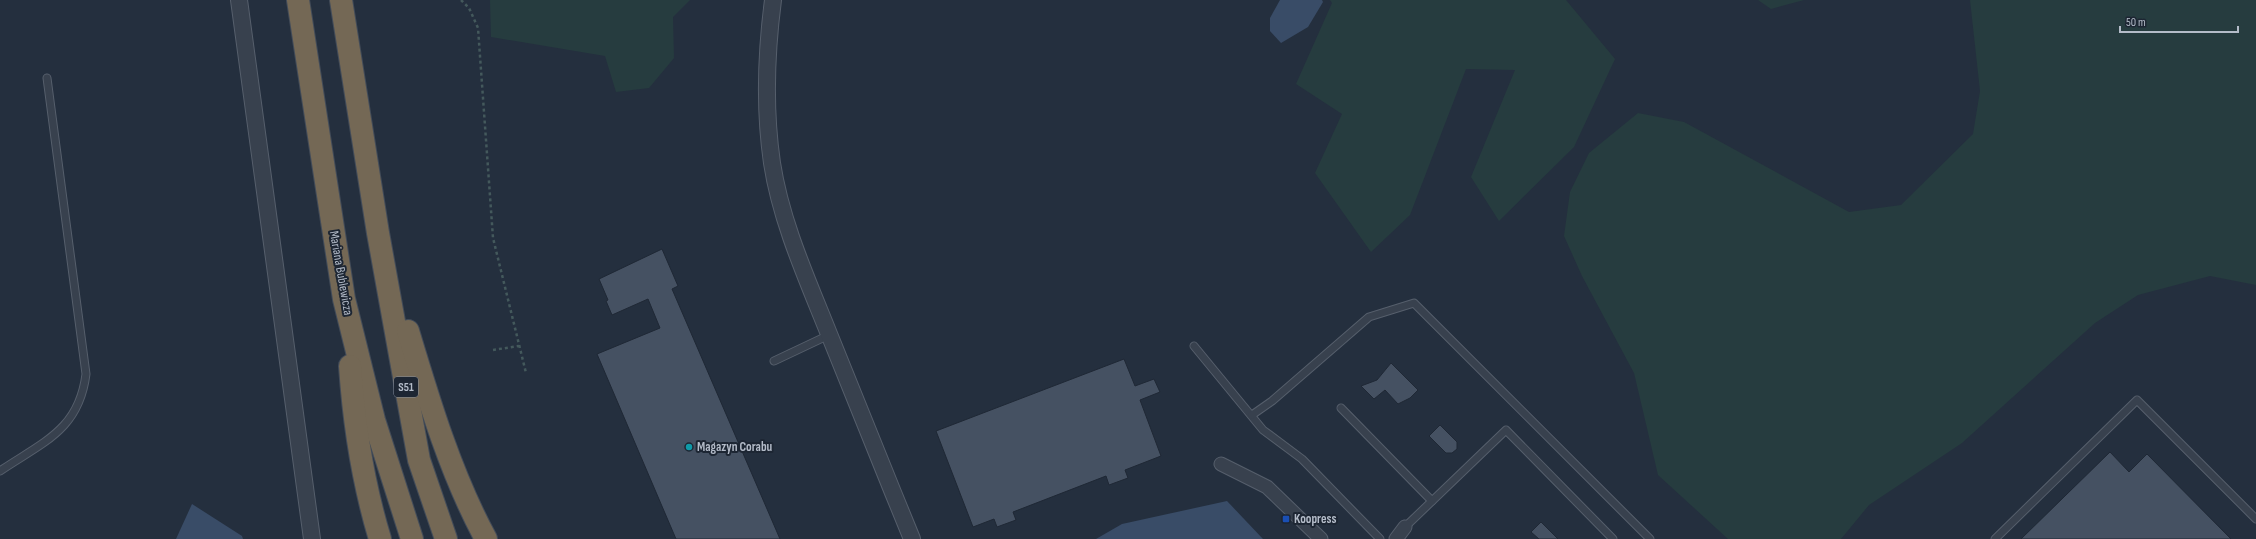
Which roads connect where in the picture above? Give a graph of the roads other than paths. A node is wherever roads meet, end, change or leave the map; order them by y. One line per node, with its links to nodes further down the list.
1 (239, 0): 18 (street)
2 (298, 0): 7 (highway, Mariana Bublewicza)
3 (341, 0): 6 (highway, S51)
4 (773, 0): 8 (street)
5 (47, 78): 14 (lane)
6 (378, 233): 21 (highway, S51); 22 (highway)
7 (344, 298): 19 (highway); 20 (highway, Mariana Bublewicza)
8 (830, 335): 10 (lane); 23 (street)
9 (1194, 346): 12 (lane)
10 (774, 361)
11 (1341, 408): 15 (lane)
12 (1252, 415): 25 (lane); 28 (lane)
13 (1222, 464): 24 (street)
14 (0, 471)
15 (1432, 501): 17 (lane); 27 (lane)
16 (2256, 519): 29 (lane)
17 (1405, 527): 26 (street)
18 (312, 539)
19 (380, 539)
20 (412, 539)
21 (446, 539)
22 (486, 539)
23 (912, 539)
24 (1320, 539)
25 (1380, 539)
26 (1396, 539)
27 (1613, 539)
28 (1650, 539)
29 (1995, 539)

